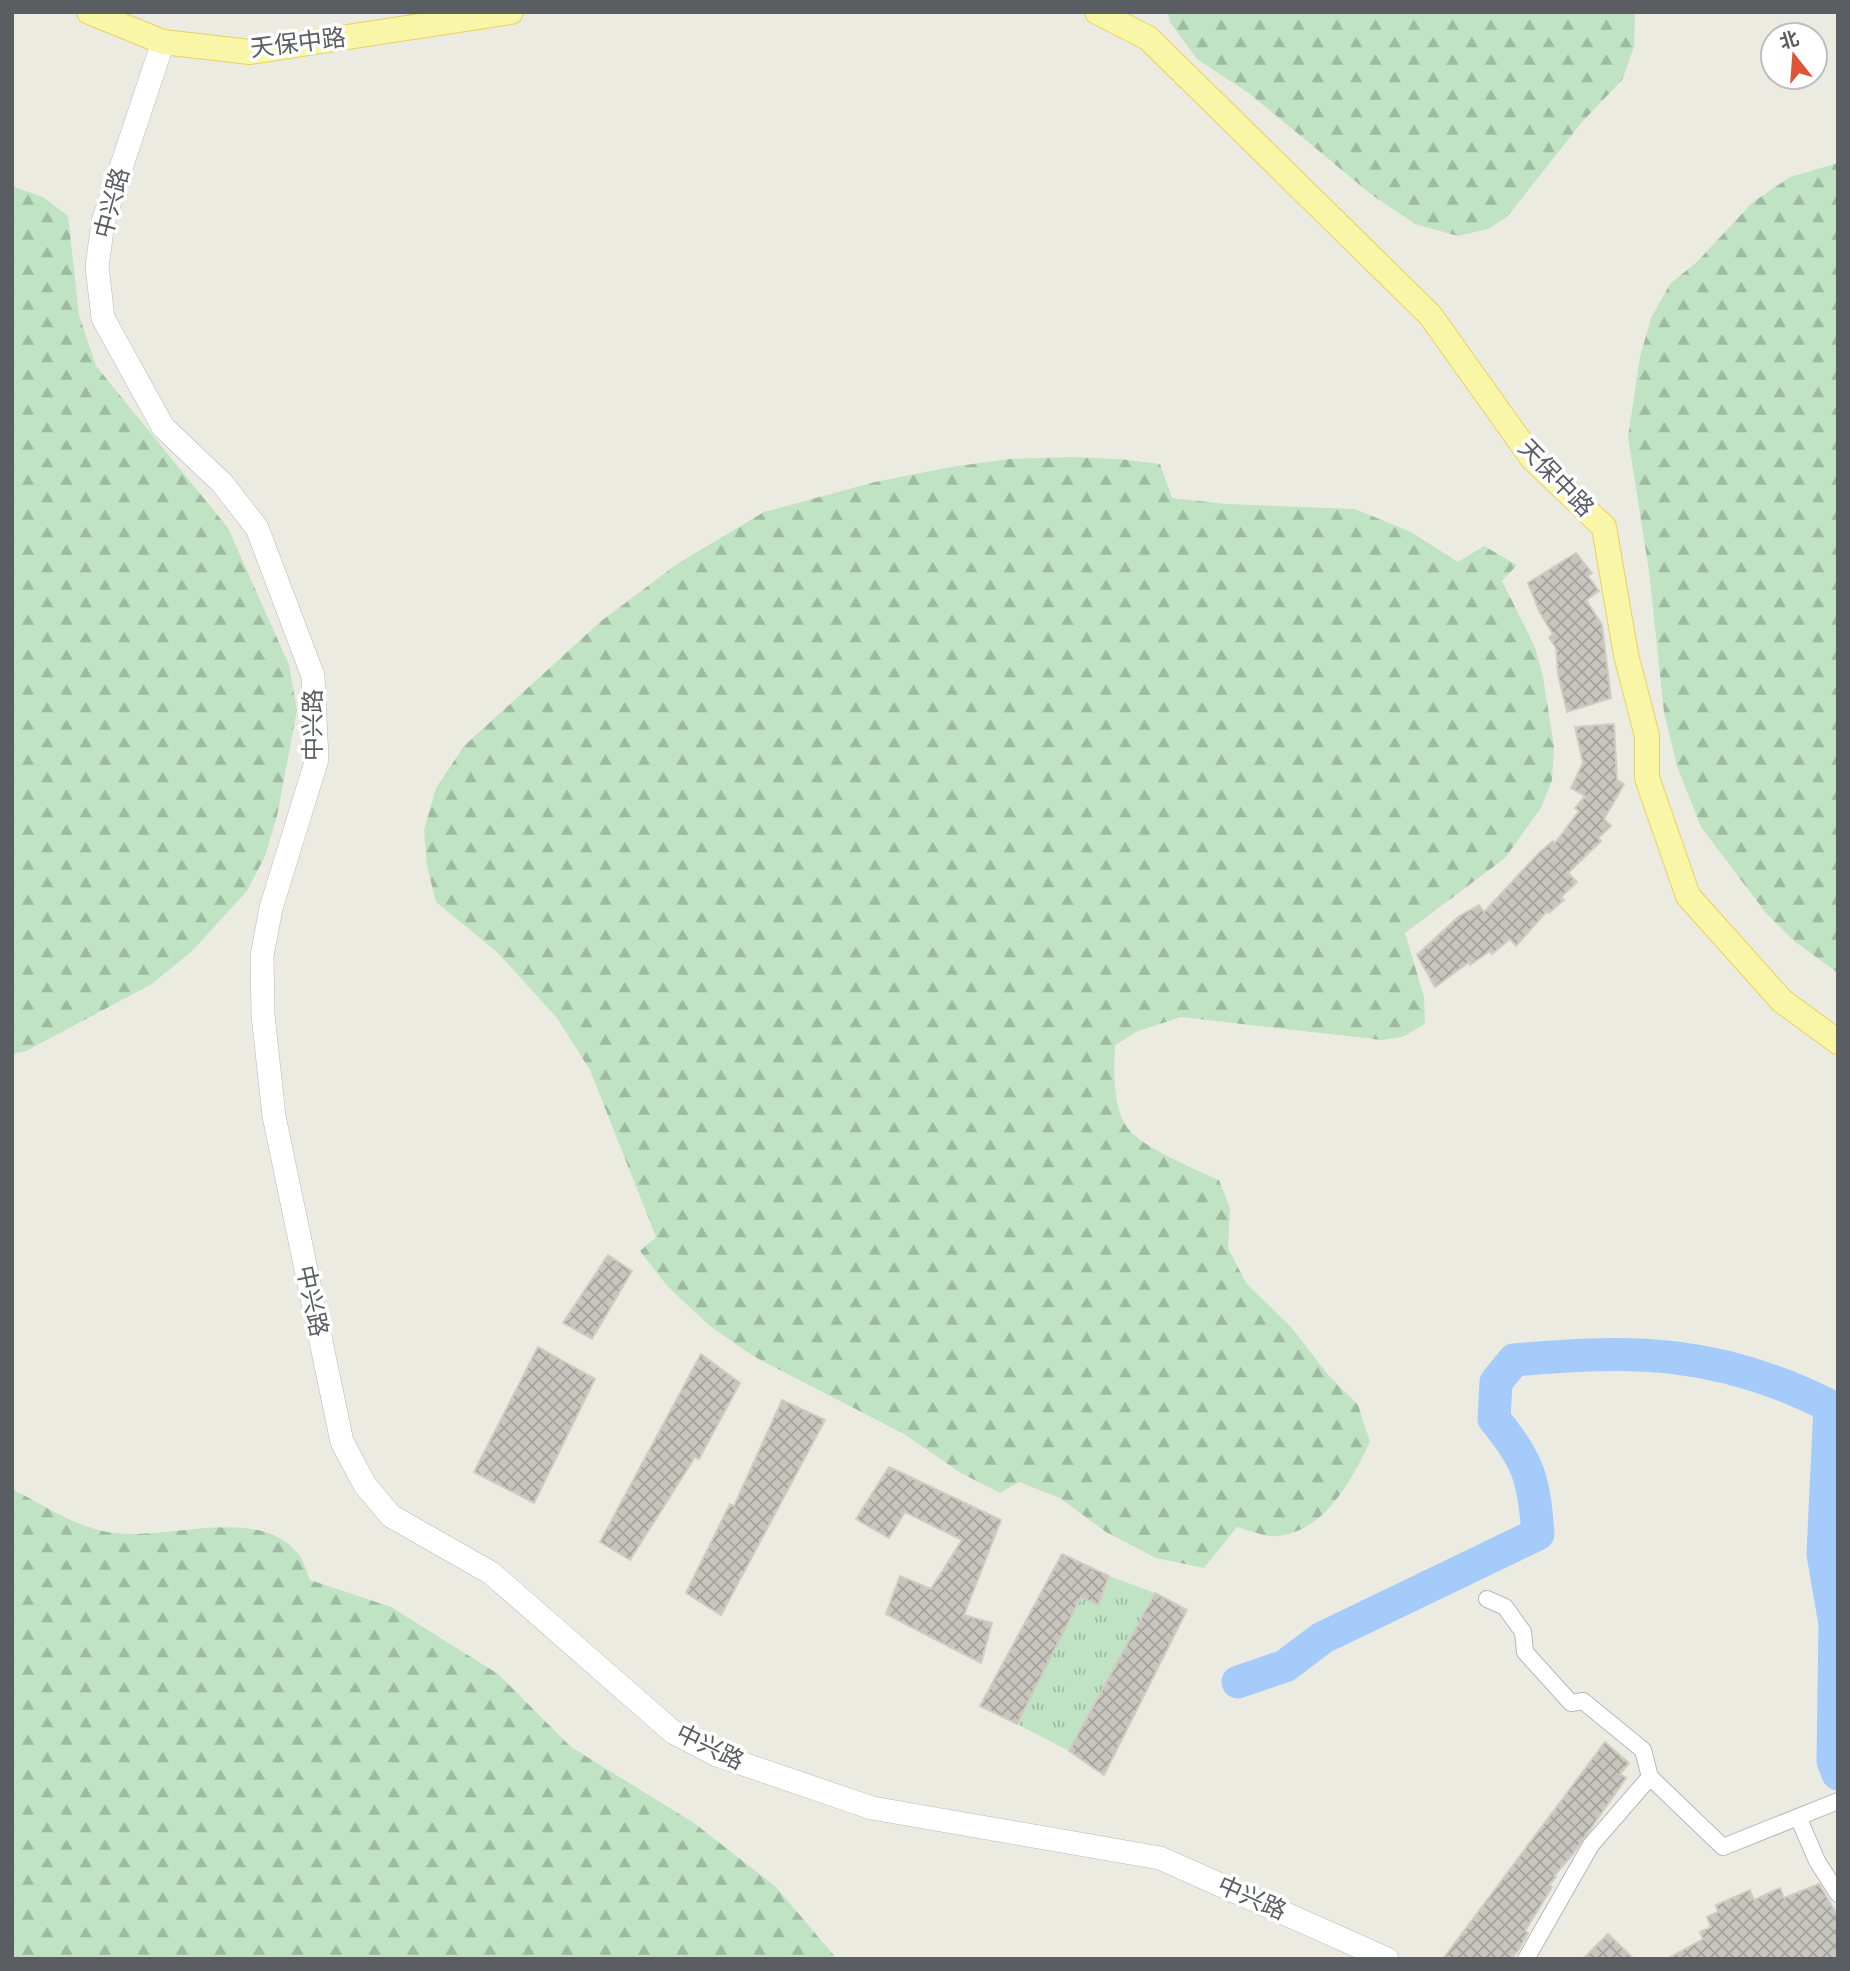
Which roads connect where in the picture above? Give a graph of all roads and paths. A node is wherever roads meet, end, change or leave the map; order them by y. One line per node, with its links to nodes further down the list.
1 (89, 12): 4 (main road, 天保中路)
2 (511, 12): 4 (main road, 天保中路)
3 (1097, 12): 5 (main road, 天保中路)
4 (163, 42): 11 (main road, 中兴路)
5 (1838, 1042)
6 (1487, 1599): 7 (street)
7 (1650, 1777): 9 (street); 12 (street)
8 (1838, 1801): 9 (street)
9 (1799, 1819): 10 (street)
10 (1838, 1894)
11 (1387, 1959)
12 (1526, 1959)

